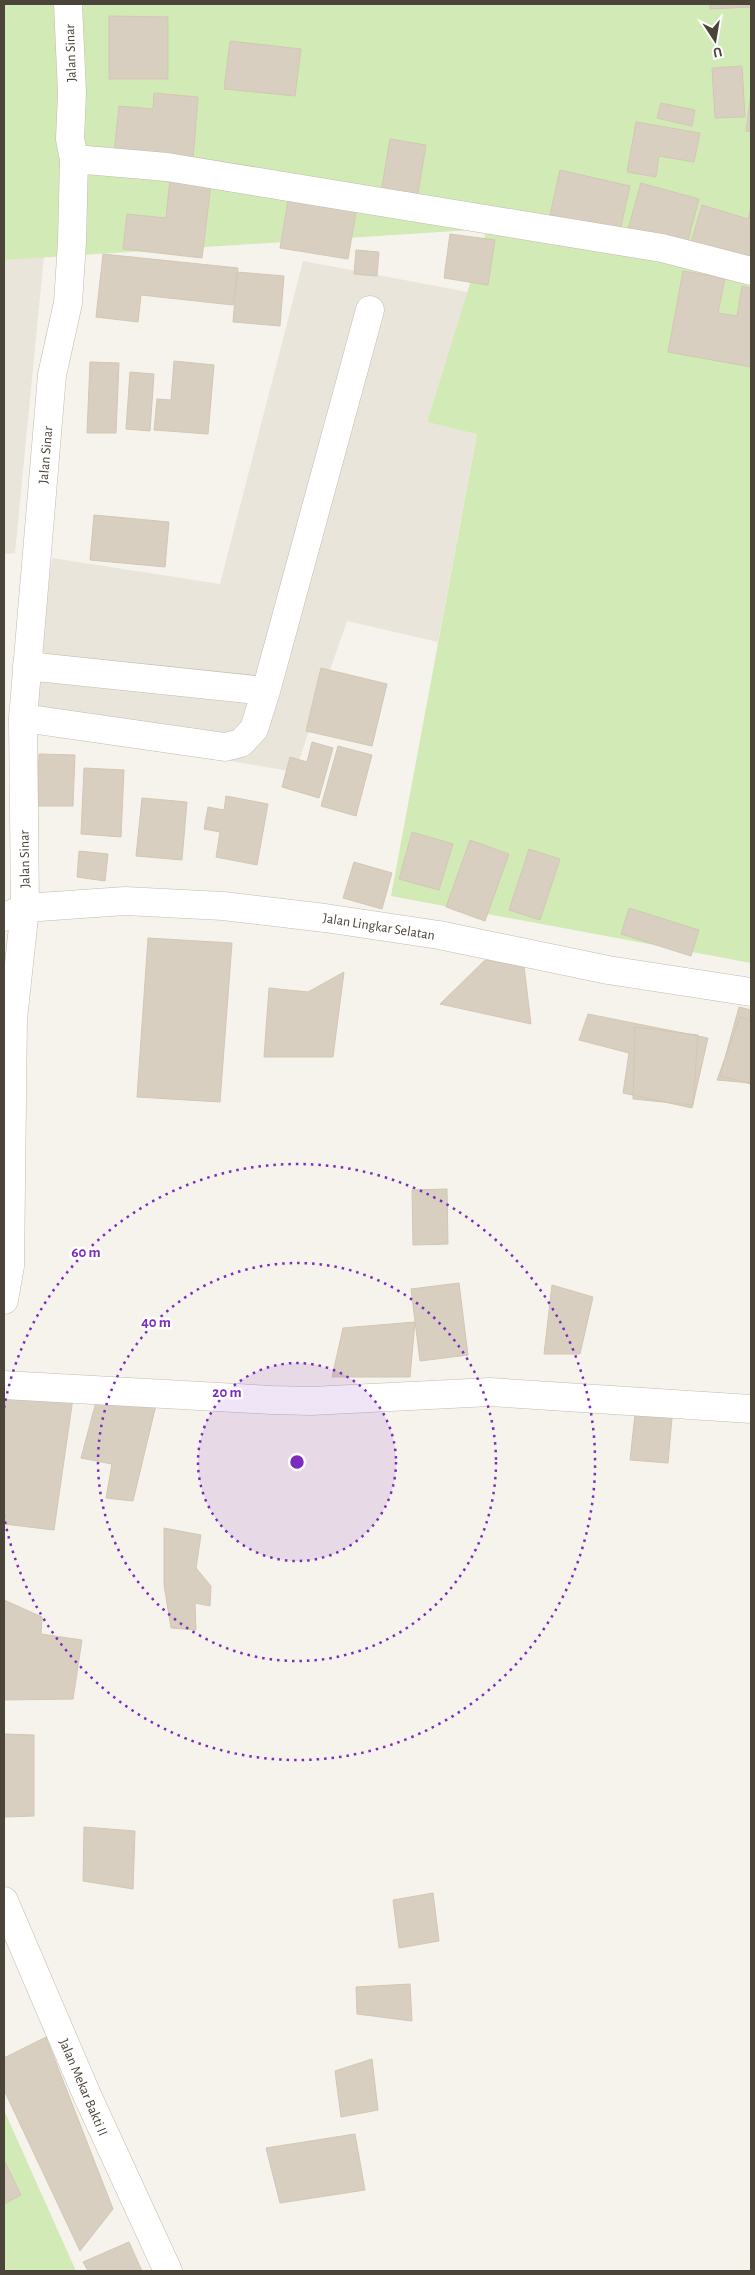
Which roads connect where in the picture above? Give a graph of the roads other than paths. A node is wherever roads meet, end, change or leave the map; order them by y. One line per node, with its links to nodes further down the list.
1 (68, 4): 2 (street, Jalan Sinar)
2 (74, 159): 3 (street); 5 (street, Jalan Sinar)
3 (751, 271)
4 (370, 310): 6 (street)
5 (27, 666): 6 (street); 7 (street, Jalan Sinar)
6 (266, 691): 7 (street)
7 (23, 718): 8 (street, Jalan Sinar)
8 (14, 912): 9 (street, Jalan Lingkar Selatan); 10 (street)
9 (751, 992)
10 (7, 1266): 11 (street)
11 (4, 1300)
12 (4, 1385): 13 (street)
13 (751, 1409)
14 (4, 1900): 15 (street, Jalan Mekar Bakti II)
15 (168, 2271)

